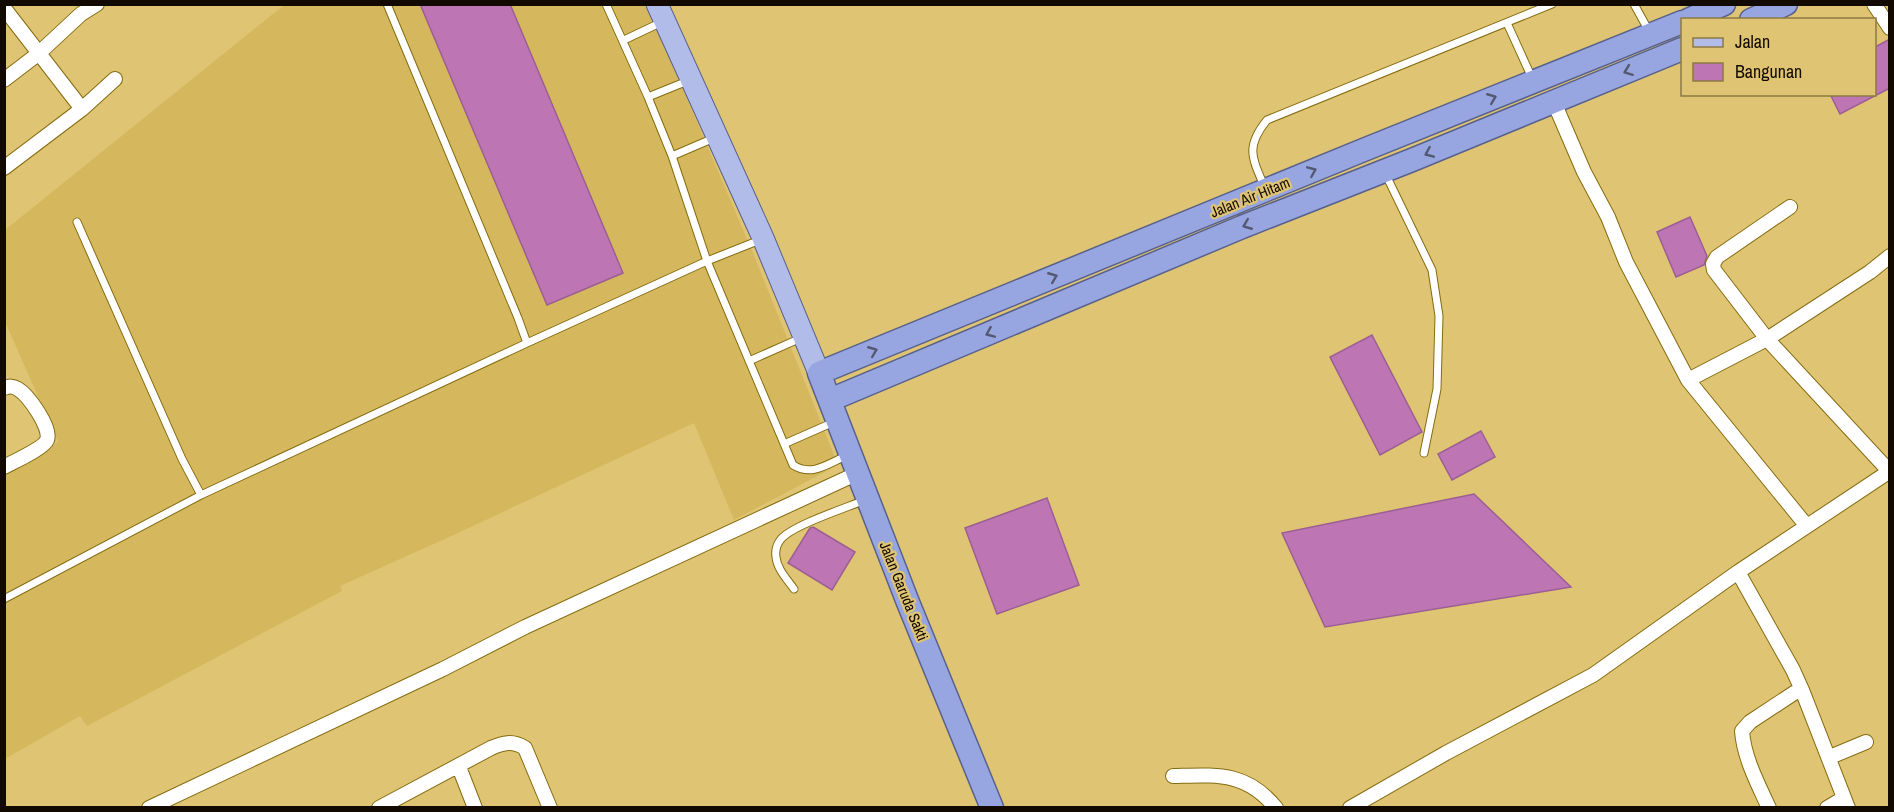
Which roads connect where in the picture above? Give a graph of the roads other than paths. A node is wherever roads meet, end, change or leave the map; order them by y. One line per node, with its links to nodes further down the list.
1 (97, 4): 19 (street)
2 (387, 4): 39 (lane)
3 (606, 4): 17 (lane)
4 (1552, 4): 13 (lane)
5 (1634, 4): 16 (lane)
6 (1724, 4): 11 (highway)
7 (1786, 4): 12 (highway)
8 (1874, 4): 15 (street)
9 (4, 8): 19 (street)
10 (661, 12): 17 (lane); 21 (main road)
11 (1692, 18)
12 (1754, 18)
13 (1507, 23): 23 (lane); 31 (lane)
14 (1681, 23): 16 (highway, Jalan Air Hitam)
15 (1890, 28)
16 (1651, 35): 23 (highway, Jalan Air Hitam)
17 (624, 40): 24 (lane)
18 (1681, 50): 25 (highway, Jalan Air Hitam, one-way to 25)
19 (38, 54): 22 (street); 26 (street)
20 (115, 79): 26 (street)
21 (692, 79): 24 (lane); 27 (main road)
22 (4, 80)
23 (1534, 82): 31 (highway, Jalan Air Hitam, one-way to 23)
24 (648, 97): 28 (lane)
25 (1553, 100): 30 (highway, Jalan Air Hitam, one-way to 30); 42 (street)
26 (82, 109): 29 (street)
27 (718, 137): 28 (lane); 34 (main road)
28 (672, 156): 36 (lane)
29 (4, 168)
30 (1384, 171): 44 (highway, Jalan Air Hitam, one-way to 44); 46 (lane)
31 (1266, 190): 41 (highway, Jalan Air Hitam, one-way to 31)
32 (1790, 207): 38 (street)
33 (77, 222): 50 (lane)
34 (764, 238): 36 (lane); 37 (main road)
35 (1890, 256): 38 (street)
36 (707, 261): 39 (lane); 40 (lane)
37 (804, 336): 40 (lane); 41 (main road)
38 (1767, 339): 42 (street); 49 (street)
39 (527, 343): 50 (lane)
40 (749, 361): 45 (lane)
41 (819, 373): 44 (highway, Jalan Garuda Sakti)
42 (1688, 380): 52 (street)
43 (4, 387): 48 (street)
44 (834, 410): 45 (lane); 47 (highway, Jalan Garuda Sakti)
45 (784, 444): 47 (lane)
46 (1424, 453)
47 (854, 463): 51 (highway, Jalan Garuda Sakti); 63 (street)
48 (4, 467)
49 (1889, 471): 52 (street)
50 (201, 495): 55 (lane)
51 (867, 499): 54 (lane); 67 (highway, Jalan Garuda Sakti)
52 (1806, 525): 53 (street)
53 (1738, 572): 56 (street); 69 (street)
54 (794, 589)
55 (4, 599)
56 (1802, 690): 58 (street); 70 (street)
57 (1866, 742): 58 (street)
58 (1830, 757): 62 (street)
59 (459, 767): 61 (street); 65 (street); 66 (street)
60 (1173, 776): 68 (street)
61 (401, 803): 64 (street)
62 (1846, 803): 71 (street)
63 (149, 807)
64 (379, 807)
65 (475, 807)
66 (550, 807)
67 (992, 807)
68 (1276, 807)
69 (1350, 807)
70 (1769, 807)
71 (1827, 807)

